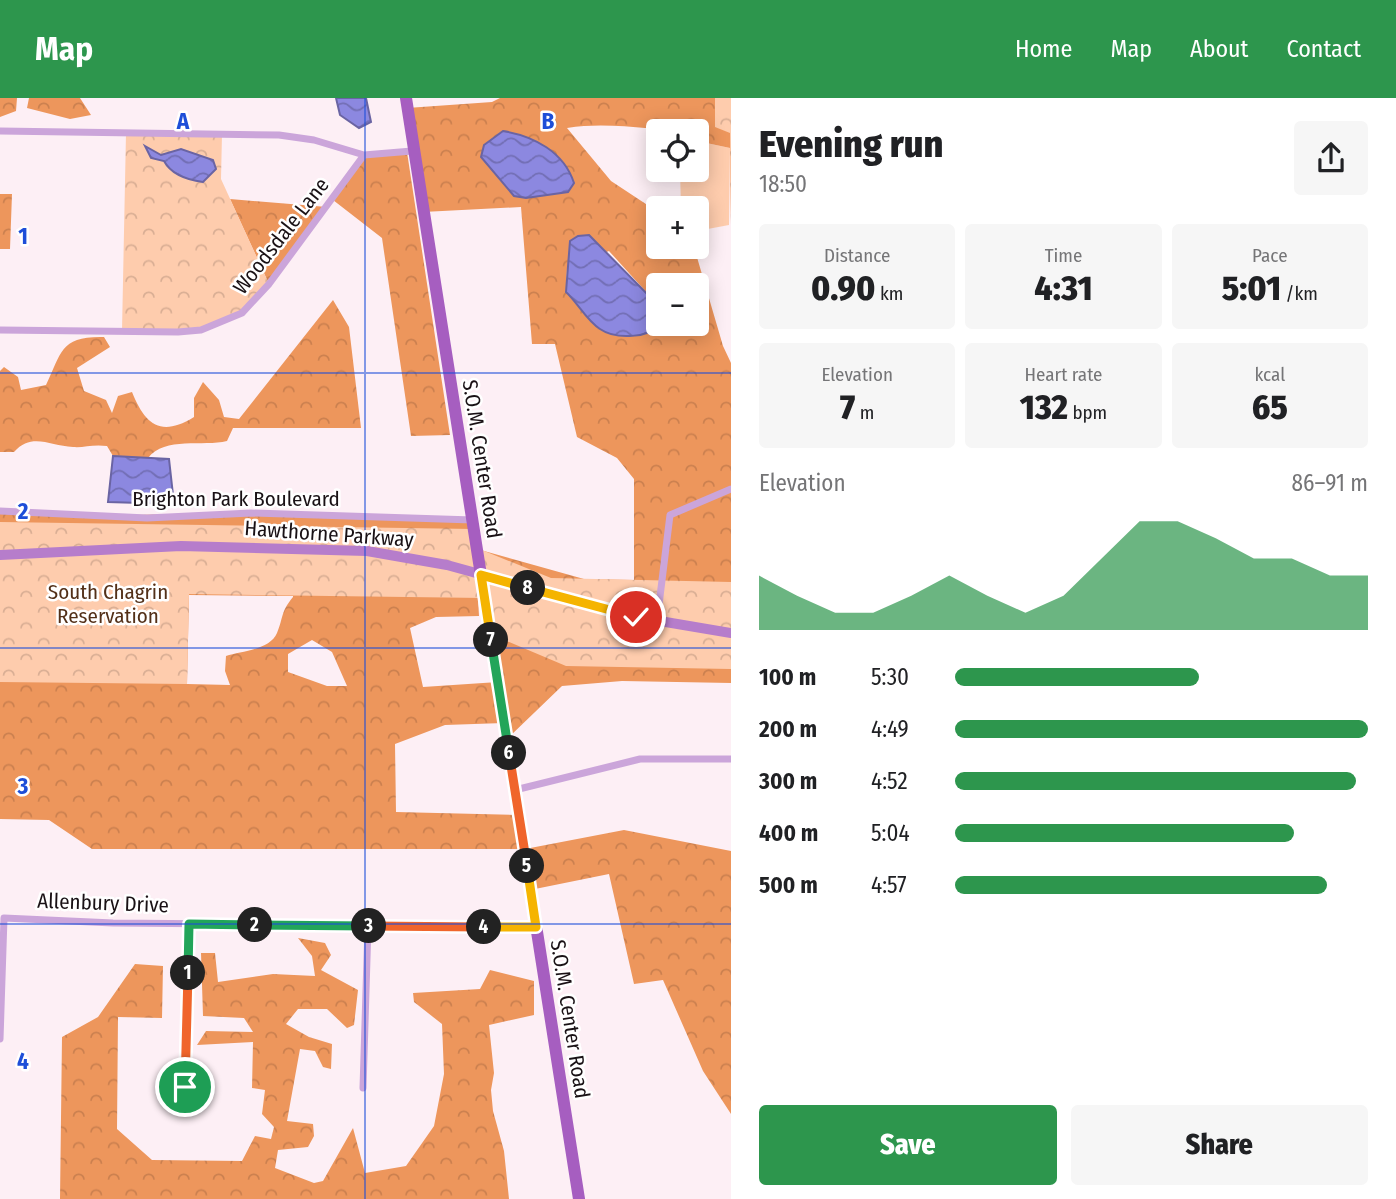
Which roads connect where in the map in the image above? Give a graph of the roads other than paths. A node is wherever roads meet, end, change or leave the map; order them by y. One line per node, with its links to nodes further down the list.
1 (405, 98): 3 (main road, S.O.M. Center Road)
2 (0, 131): 4 (street)
3 (412, 151): 4 (street); 8 (main road, S.O.M. Center Road)
4 (364, 155): 5 (street, Woodsdale Lane)
5 (0, 330)
6 (731, 489): 11 (street)
7 (0, 511): 8 (street, Brighton Park Boulevard)
8 (472, 520): 10 (main road, S.O.M. Center Road)
9 (0, 555): 10 (street, Hawthorne Parkway)
10 (481, 575): 11 (street, Hawthorne Parkway); 14 (main road, S.O.M. Center Road)
11 (657, 621): 12 (street, Hawthorne Parkway)
12 (731, 634)
13 (731, 759): 14 (street)
14 (515, 790): 17 (main road, S.O.M. Center Road)
15 (189, 924): 16 (street, Allenbury Drive); 18 (street, Allenbury Drive); 19 (street)
16 (368, 926): 17 (street, Allenbury Drive); 20 (street)
17 (536, 927): 21 (main road, S.O.M. Center Road)
18 (0, 1039)
19 (185, 1087)
20 (363, 1088)
21 (579, 1199)

